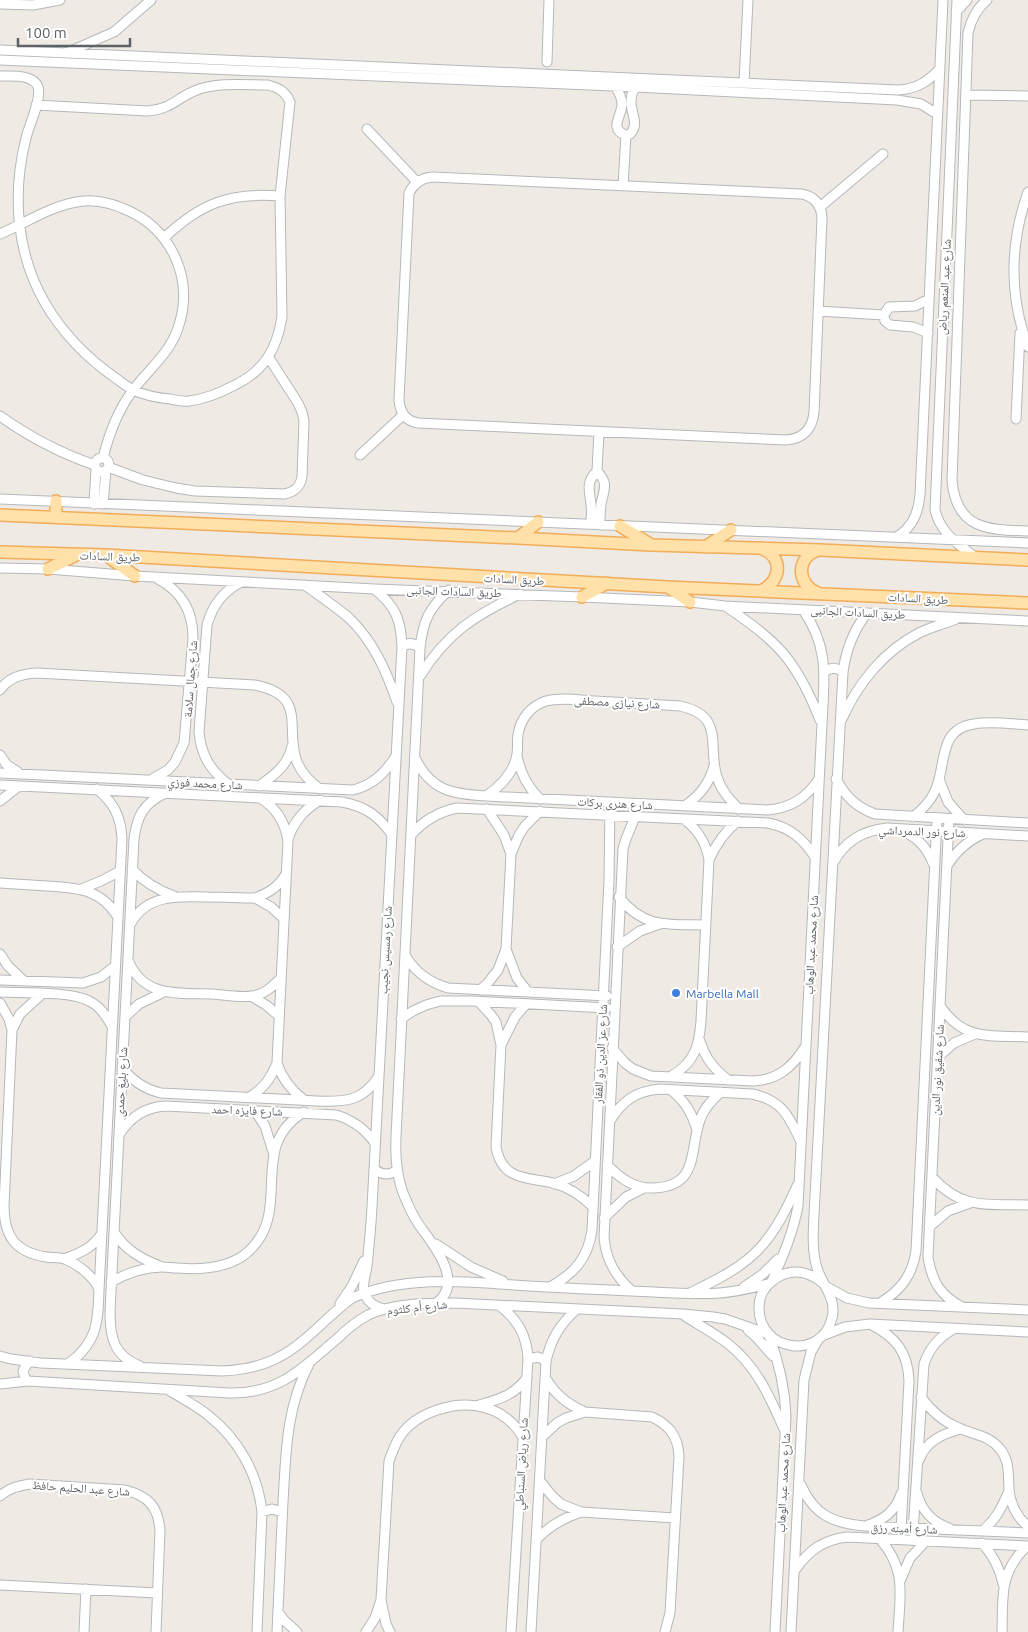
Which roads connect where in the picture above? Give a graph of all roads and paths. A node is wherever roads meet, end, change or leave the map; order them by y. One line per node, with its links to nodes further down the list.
1 (60, 0): 9 (street)
2 (151, 0): 12 (street)
3 (549, 0): 14 (street)
4 (748, 0): 18 (street)
5 (943, 0): 16 (street, شارع عبد المنعم رياض)
6 (956, 0): 10 (street, شارع عبد المنعم رياض)
7 (967, 0): 10 (street)
8 (987, 0): 21 (street)
9 (0, 4)
10 (956, 12): 34 (street, شارع عبد المنعم رياض)
11 (0, 50): 12 (street)
12 (63, 54): 15 (street)
13 (0, 60): 15 (street)
14 (547, 62)
15 (281, 68): 18 (street); 19 (street)
16 (940, 70): 18 (street); 25 (street, شارع عبد المنعم رياض)
17 (0, 76): 23 (street)
18 (744, 83)
19 (615, 86): 20 (street); 24 (street)
20 (635, 87): 24 (street); 25 (street)
21 (966, 95): 22 (street); 68 (street)
22 (1028, 96)
23 (36, 105): 32 (street); 36 (street)
24 (626, 108): 27 (street); 27 (street)
25 (938, 114): 33 (street, شارع عبد المنعم رياض)
26 (367, 130): 29 (street)
27 (626, 135): 30 (street)
28 (883, 154): 35 (street)
29 (417, 182): 30 (street); 48 (street)
30 (623, 186): 35 (street)
31 (1028, 192): 42 (street)
32 (280, 196): 38 (street); 45 (street)
33 (933, 198): 34 (street); 39 (street, شارع عبد المنعم رياض)
34 (948, 198): 56 (street, شارع عبد المنعم رياض)
35 (820, 207): 40 (street)
36 (20, 225): 37 (street); 38 (street); 47 (street)
37 (0, 234)
38 (164, 238): 47 (street)
39 (929, 299): 41 (street); 43 (street, شارع عبد المنعم رياض)
40 (818, 311): 41 (street); 51 (street)
41 (884, 315): 43 (street)
42 (1021, 325): 44 (street); 46 (street)
43 (928, 333): 55 (street, شارع عبد المنعم رياض)
44 (1028, 347)
45 (268, 358): 47 (street); 53 (street)
46 (1023, 364): 50 (street)
47 (133, 390): 53 (street)
48 (403, 415): 51 (street); 52 (street)
49 (0, 416): 53 (street)
50 (1016, 419)
51 (599, 432): 54 (street)
52 (360, 455)
53 (102, 466): 61 (street)
54 (597, 471): 58 (street); 60 (street)
55 (920, 495): 56 (street); 69 (street, شارع عبد المنعم رياض)
56 (935, 496): 71 (street, شارع عبد المنعم رياض)
57 (0, 499): 59 (street)
58 (590, 500): 60 (street); 65 (street)
59 (56, 501): 61 (street); 63 (main road)
60 (602, 501): 65 (street)
61 (99, 504): 64 (street)
62 (0, 515): 63 (main road)
63 (56, 517): 70 (main road)
64 (538, 522): 65 (street); 70 (main road)
65 (596, 524): 66 (street)
66 (620, 526): 67 (street); 73 (main road)
67 (731, 530): 69 (street); 74 (main road)
68 (1028, 531)
69 (896, 537): 71 (street)
70 (518, 538): 73 (main road)
71 (954, 540): 72 (street); 80 (street, شارع عبد المنعم رياض)
72 (1028, 543)
73 (651, 545): 74 (main road)
74 (704, 547): 75 (main road)
75 (760, 548): 76 (main road); 92 (main road)
76 (820, 550): 80 (main road); 93 (main road)
77 (0, 552): 78 (main road, طريق السادات)
78 (76, 554): 79 (main road, طريق السادات); 83 (main road)
79 (106, 555): 84 (main road); 87 (main road, طريق السادات)
80 (975, 557): 81 (main road)
81 (1028, 560)
82 (1, 569): 83 (street, طريق السادات الجانبى)
83 (48, 569): 84 (street, طريق السادات الجانبى)
84 (135, 576): 85 (street, طريق السادات الجانبى)
85 (156, 577): 86 (street, طريق السادات الجانبى); 108 (street, شارع جمال سلامة)
86 (241, 582): 88 (street, طريق السادات الجانبى); 109 (street, شارع جمال سلامة)
87 (607, 583): 89 (main road, طريق السادات); 95 (main road)
88 (305, 585): 90 (street, طريق السادات الجانبى); 111 (street)
89 (668, 587): 92 (main road, طريق السادات); 96 (main road)
90 (374, 588): 91 (street, طريق السادات الجانبى); 103 (street, شارع رمسيس نجيب)
91 (450, 590): 94 (street, طريق السادات الجانبى); 104 (street, شارع رمسيس نجيب)
92 (761, 591): 93 (main road, طريق السادات)
93 (819, 593): 97 (main road, طريق السادات)
94 (521, 594): 95 (street, طريق السادات الجانبى); 107 (street)
95 (582, 597): 96 (street, طريق السادات الجانبى)
96 (690, 602): 98 (street, طريق السادات الجانبى)
97 (1028, 603)
98 (725, 606): 99 (street, طريق السادات الجانبى); 112 (street)
99 (803, 610): 100 (street, طريق السادات الجانبى); 105 (street, شارع محمد عبد الوهاب)
100 (867, 613): 101 (street, طريق السادات الجانبى); 106 (street, شارع محمد عبد الوهاب)
101 (962, 618): 102 (street, طريق السادات الجانبى); 114 (street)
102 (1028, 621)
103 (402, 647): 104 (street); 111 (street, شارع رمسيس نجيب)
104 (420, 648): 107 (street, شارع رمسيس نجيب)
105 (824, 672): 106 (street); 112 (street, شارع محمد عبد الوهاب)
106 (843, 672): 114 (street, شارع محمد عبد الوهاب)
107 (419, 679): 119 (street, شارع رمسيس نجيب)
108 (190, 682): 109 (street); 110 (street); 127 (street, شارع جمال سلامة)
109 (202, 682): 115 (street); 128 (street, شارع جمال سلامة)
110 (0, 690)
111 (398, 707): 118 (street, شارع رمسيس نجيب)
112 (822, 724): 124 (street, شارع محمد عبد الوهاب)
113 (1028, 725): 126 (street)
114 (839, 726): 125 (street, شارع محمد عبد الوهاب)
115 (293, 741): 131 (street); 134 (street)
116 (0, 755): 122 (street)
117 (517, 755): 120 (street, شارع نيازى مصطفى); 137 (street, شارع نيازى مصطفى); 139 (street, شارع نيازى مصطفى)
118 (396, 756): 135 (street, شارع محمد فوزي); 162 (street, شارع رمسيس نجيب)
119 (414, 758): 137 (street, شارع هنرى بركات); 163 (street, شارع رمسيس نجيب)
120 (714, 763): 145 (street, شارع نيازى مصطفى); 147 (street, شارع نيازى مصطفى)
121 (0, 772): 122 (street, شارع محمد فوزي)
122 (20, 774): 123 (street, شارع محمد فوزي)
123 (64, 776): 127 (street, شارع محمد فوزي); 132 (street)
124 (819, 779): 147 (street, شارع هنرى بركات); 169 (street, شارع محمد عبد الوهاب)
125 (836, 779): 151 (street, شارع نور الدمرداشي); 171 (street, شارع محمد عبد الوهاب)
126 (939, 779): 151 (street); 155 (street)
127 (150, 780): 128 (street, شارع محمد فوزي)
128 (228, 784): 131 (street, شارع محمد فوزي)
129 (0, 785): 130 (street, شارع محمد فوزي)
130 (19, 786): 132 (street, شارع محمد فوزي); 141 (street)
131 (259, 786): 134 (street, شارع محمد فوزي); 138 (street)
132 (63, 788): 133 (street, شارع محمد فوزي)
133 (97, 789): 136 (street, شارع محمد فوزي); 165 (street, شارع بليغ حمدى)
134 (320, 789): 135 (street, شارع محمد فوزي)
135 (344, 790): 142 (street)
136 (165, 793): 138 (street, شارع محمد فوزي); 166 (street, شارع بليغ حمدى)
137 (486, 796): 139 (street, شارع هنرى بركات)
138 (258, 797): 140 (street, شارع محمد فوزي); 167 (street)
139 (540, 799): 143 (street, شارع هنرى بركات)
140 (320, 800): 142 (street, شارع محمد فوزي); 167 (street)
141 (0, 801)
142 (342, 802): 162 (street, شارع محمد فوزي)
143 (610, 802): 144 (street, شارع هنرى بركات); 149 (street, شارع عز الدين ذو الفقار)
144 (636, 804): 145 (street, شارع هنرى بركات); 150 (street, شارع عز الدين ذو الفقار)
145 (685, 806): 147 (street, شارع هنرى بركات)
146 (486, 809): 148 (street, شارع هنرى بركات); 163 (street, شارع هنرى بركات); 168 (street)
147 (739, 809)
148 (540, 812): 149 (street, شارع هنرى بركات); 168 (street)
149 (610, 815): 150 (street, شارع هنرى بركات); 177 (street, شارع عز الدين ذو الفقار)
150 (635, 816): 153 (street, شارع هنرى بركات); 178 (street, شارع عز الدين ذو الفقار)
151 (913, 817): 152 (street, شارع نور الدمرداشي)
152 (936, 818): 154 (street, شارع نور الدمرداشي); 159 (street, شارع شفيق نور الدين)
153 (684, 819): 156 (street, شارع هنرى بركات); 170 (street)
154 (949, 819): 155 (street, شارع نور الدمرداشي); 160 (street, شارع شفيق نور الدين)
155 (964, 820): 157 (street, شارع نور الدمرداشي)
156 (738, 821): 169 (street, شارع هنرى بركات); 170 (street)
157 (1026, 821)
158 (894, 829): 159 (street, شارع نور الدمرداشي); 171 (street, شارع نور الدمرداشي); 172 (street)
159 (936, 831): 160 (street, شارع نور الدمرداشي); 172 (street, شارع شفيق نور الدين)
160 (948, 832): 161 (street, شارع نور الدمرداشي); 173 (street, شارع شفيق نور الدين)
161 (984, 833): 164 (street, شارع نور الدمرداشي); 173 (street)
162 (392, 835): 232 (street, شارع رمسيس نجيب)
163 (411, 836): 196 (street, شارع رمسيس نجيب)
164 (1028, 836)
165 (122, 839): 166 (street); 175 (street, شارع بليغ حمدى)
166 (134, 839): 174 (street, شارع بليغ حمدى)
167 (288, 841): 176 (street)
168 (511, 854): 194 (street)
169 (816, 857): 189 (street, شارع محمد عبد الوهاب)
170 (709, 860): 188 (street)
171 (832, 866): 190 (street, شارع محمد عبد الوهاب)
172 (934, 866): 235 (street, شارع شفيق نور الدين)
173 (947, 866): 215 (street, شارع شفيق نور الدين)
174 (132, 869): 181 (street); 187 (street, شارع بليغ حمدى)
175 (120, 871): 180 (street); 184 (street, شارع بليغ حمدى)
176 (286, 873): 183 (street); 185 (street)
177 (609, 880): 178 (street); 210 (street, شارع عز الدين ذو الفقار)
178 (620, 880): 182 (street, شارع عز الدين ذو الفقار)
179 (0, 883): 180 (street)
180 (81, 888): 184 (street)
181 (175, 896): 183 (street); 187 (street)
182 (620, 897): 186 (street); 193 (street, شارع عز الدين ذو الفقار)
183 (255, 898): 185 (street)
184 (118, 917): 191 (street, شارع بليغ حمدى)
185 (284, 919): 199 (street)
186 (660, 924): 188 (street); 193 (street)
187 (129, 925): 192 (street, شارع بليغ حمدى)
188 (706, 925): 225 (street)
189 (812, 932): 190 (street); 227 (street, شارع محمد عبد الوهاب)
190 (828, 933): 279 (street, شارع محمد عبد الوهاب)
191 (117, 938): 192 (street); 198 (street, شارع بليغ حمدى)
192 (129, 940): 197 (street, شارع بليغ حمدى)
193 (617, 946): 211 (street, شارع عز الدين ذو الفقار)
194 (506, 949): 203 (street); 206 (street)
195 (0, 954): 201 (street)
196 (405, 955): 203 (street); 220 (street, شارع رمسيس نجيب)
197 (128, 960): 205 (street); 219 (street, شارع بليغ حمدى)
198 (115, 966): 202 (street); 221 (street, شارع بليغ حمدى)
199 (281, 978): 209 (street); 218 (street)
200 (0, 980): 201 (street)
201 (24, 981): 202 (street)
202 (59, 983): 208 (street)
203 (480, 990): 206 (street)
204 (0, 992): 207 (street)
205 (164, 992): 209 (street); 219 (street)
206 (528, 992): 210 (street)
207 (42, 994): 208 (street); 222 (street)
208 (58, 995): 221 (street)
209 (252, 996): 218 (street)
210 (603, 996): 211 (street); 216 (street, شارع عز الدين ذو الفقار)
211 (615, 996): 217 (street, شارع عز الدين ذو الفقار)
212 (478, 1001): 214 (street); 220 (street); 226 (street)
213 (0, 1002): 222 (street)
214 (526, 1004): 216 (street); 226 (street)
215 (940, 1006): 223 (street); 229 (street, شارع شفيق نور الدين)
216 (602, 1008): 217 (street); 255 (street, شارع عز الدين ذو الفقار)
217 (614, 1008): 228 (street, شارع عز الدين ذو الفقار)
218 (279, 1016): 230 (street)
219 (125, 1017): 231 (street, شارع بليغ حمدى)
220 (402, 1019): 258 (street, شارع رمسيس نجيب)
221 (112, 1026): 253 (street, شارع بليغ حمدى)
222 (12, 1030): 273 (street)
223 (975, 1034): 224 (street); 229 (street)
224 (1028, 1037)
225 (700, 1040): 233 (street); 234 (street)
226 (501, 1045): 261 (street)
227 (806, 1045): 234 (street); 251 (street, شارع محمد عبد الوهاب)
228 (612, 1048): 233 (street); 247 (street, شارع عز الدين ذو الفقار)
229 (937, 1058): 236 (street, شارع شفيق نور الدين)
230 (277, 1063): 240 (street); 241 (street)
231 (122, 1067): 239 (street, شارع فايزه احمد); 249 (street, شارع بليغ حمدى)
232 (379, 1076): 242 (street, شارع فايزه احمد); 250 (street, شارع رمسيس نجيب)
233 (670, 1077): 234 (street)
234 (728, 1080)
235 (924, 1087): 236 (street); 287 (street, شارع شفيق نور الدين)
236 (936, 1087): 259 (street, شارع شفيق نور الدين)
237 (671, 1090): 238 (street); 247 (street); 248 (street)
238 (720, 1092): 248 (street); 251 (street)
239 (161, 1093): 240 (street, شارع فايزه احمد); 243 (street)
240 (250, 1097): 241 (street, شارع فايزه احمد)
241 (305, 1101): 242 (street, شارع فايزه احمد)
242 (317, 1101): 246 (street)
243 (159, 1106): 244 (street, شارع فايزه احمد); 249 (street, شارع فايزه احمد)
244 (254, 1110): 245 (street, شارع فايزه احمد); 252 (street)
245 (304, 1112): 246 (street, شارع فايزه احمد); 252 (street)
246 (316, 1113): 250 (street, شارع فايزه احمد)
247 (609, 1123): 256 (street, شارع عز الدين ذو الفقار)
248 (697, 1130): 262 (street)
249 (119, 1136): 254 (street, شارع بليغ حمدى)
250 (375, 1143): 257 (street, شارع رمسيس نجيب)
251 (801, 1143): 260 (street, شارع محمد عبد الوهاب)
252 (273, 1154): 274 (street)
253 (106, 1160): 254 (street); 269 (street, شارع بليغ حمدى)
254 (118, 1161): 268 (street, شارع بليغ حمدى)
255 (595, 1161): 261 (street); 265 (street, شارع عز الدين ذو الفقار)
256 (607, 1165): 262 (street); 266 (street, شارع عز الدين ذو الفقار)
257 (374, 1169): 258 (street); 270 (street, شارع رمسيس نجيب)
258 (397, 1170): 271 (street, شارع رمسيس نجيب)
259 (932, 1177): 263 (street); 267 (street, شارع شفيق نور الدين)
260 (799, 1181): 272 (street, شارع محمد عبد الوهاب); 285 (street)
261 (554, 1184): 265 (street)
262 (644, 1188): 266 (street)
263 (971, 1203): 264 (street); 267 (street)
264 (1028, 1205)
265 (593, 1207): 280 (street, شارع عز الدين ذو الفقار)
266 (604, 1218): 282 (street, شارع عز الدين ذو الفقار)
267 (929, 1227): 289 (street, شارع شفيق نور الدين)
268 (114, 1232): 274 (street); 275 (street, شارع بليغ حمدى)
269 (102, 1233): 273 (street); 281 (street, شارع بليغ حمدى)
270 (370, 1239): 284 (street, شارع رمسيس نجيب); 295 (street)
271 (432, 1241): 276 (street, شارع رمسيس نجيب); 278 (street)
272 (785, 1251): 277 (street, شارع محمد عبد الوهاب); 283 (street)
273 (64, 1259): 281 (street)
274 (162, 1267): 275 (street)
275 (112, 1282): 294 (street, شارع بليغ حمدى)
276 (448, 1282): 278 (street, شارع أم كلثوم); 284 (street, شارع أم كلثوم); 286 (street)
277 (770, 1282): 279 (street); 283 (street, شارع أم كلثوم); 301 (street)
278 (515, 1285): 280 (street, شارع أم كلثوم)
279 (825, 1286): 287 (street); 302 (street)
280 (550, 1287): 282 (street, شارع أم كلثوم)
281 (99, 1290): 293 (street, شارع بليغ حمدى)
282 (632, 1291): 285 (street, شارع أم كلثوم)
283 (737, 1291): 285 (street, شارع أم كلثوم)
284 (364, 1293): 290 (street); 295 (street, شارع أم كلثوم)
285 (689, 1293)
286 (436, 1303): 288 (street, شارع أم كلثوم); 290 (street, شارع أم كلثوم)
287 (880, 1303): 289 (street)
288 (500, 1306): 291 (street, شارع أم كلثوم); 304 (street, شارع رياض السنباطي)
289 (962, 1307): 292 (street)
290 (384, 1309): 305 (street, شارع أم كلثوم)
291 (577, 1309): 296 (street, شارع أم كلثوم); 307 (street, شارع رياض السنباطي)
292 (1028, 1310)
293 (98, 1312): 294 (street); 308 (street, شارع بليغ حمدى)
294 (110, 1312): 310 (street, شارع بليغ حمدى)
295 (332, 1313): 310 (street, شارع أم كلثوم)
296 (683, 1314): 297 (street, شارع أم كلثوم); 320 (street)
297 (737, 1323): 301 (street, شارع أم كلثوم); 309 (street)
298 (870, 1324): 299 (street); 302 (street); 326 (street)
299 (955, 1328): 300 (street); 316 (street)
300 (1028, 1332)
301 (768, 1335): 302 (street); 309 (street, شارع محمد عبد الوهاب)
302 (820, 1338): 325 (street, شارع محمد عبد الوهاب)
303 (0, 1356): 306 (street, شارع أم كلثوم)
304 (528, 1359): 307 (street); 311 (street, شارع رياض السنباطي)
305 (312, 1360): 315 (street, شارع أم كلثوم); 331 (street)
306 (30, 1361): 308 (street, شارع أم كلثوم); 313 (street)
307 (546, 1361): 312 (street, شارع رياض السنباطي)
308 (68, 1364): 310 (street, شارع أم كلثوم)
309 (780, 1367): 320 (street, شارع محمد عبد الوهاب)
310 (145, 1368)
311 (527, 1378): 317 (street); 321 (street, شارع رياض السنباطي)
312 (546, 1379): 318 (street); 322 (street, شارع رياض السنباطي)
313 (28, 1381): 314 (street, شارع أم كلثوم); 315 (street, شارع أم كلثوم)
314 (0, 1384)
315 (168, 1390): 330 (street)
316 (921, 1397): 319 (street); 323 (street)
317 (479, 1405): 321 (street); 354 (street)
318 (585, 1412): 322 (street); 333 (street)
319 (960, 1429): 323 (street); 328 (street)
320 (786, 1432): 357 (street, شارع محمد عبد الوهاب)
321 (522, 1436): 365 (street, شارع رياض السنباطي)
322 (542, 1437): 324 (street, شارع رياض السنباطي)
323 (917, 1464): 327 (street)
324 (540, 1481): 332 (street); 343 (street, شارع رياض السنباطي)
325 (799, 1482): 334 (street, شارع أمينه رزق); 348 (street, شارع محمد عبد الوهاب)
326 (903, 1487): 334 (street); 336 (street)
327 (916, 1489): 337 (street); 338 (street)
328 (1009, 1491): 335 (street); 339 (street)
329 (0, 1496): 353 (street, شارع عبد الحليم حافظ)
330 (262, 1512): 331 (street); 360 (street)
331 (282, 1512): 355 (street)
332 (581, 1512): 333 (street); 343 (street)
333 (675, 1518): 356 (street)
334 (864, 1526): 336 (street, شارع أمينه رزق)
335 (1028, 1526)
336 (901, 1527): 337 (street, شارع أمينه رزق); 342 (street)
337 (913, 1528): 338 (street, شارع أمينه رزق); 344 (street)
338 (954, 1530): 339 (street, شارع أمينه رزق)
339 (982, 1531): 340 (street, شارع أمينه رزق)
340 (1028, 1533)
341 (878, 1538): 342 (street, شارع أمينه رزق); 348 (street, شارع أمينه رزق); 349 (street)
342 (900, 1539): 344 (street, شارع أمينه رزق)
343 (536, 1540): 366 (street, شارع رياض السنباطي)
344 (913, 1540): 345 (street, شارع أمينه رزق)
345 (926, 1540): 346 (street, شارع أمينه رزق); 349 (street)
346 (982, 1543): 347 (street, شارع أمينه رزق); 351 (street)
347 (1028, 1546): 351 (street)
348 (795, 1570): 369 (street, شارع محمد عبد الوهاب)
349 (900, 1581): 370 (street)
350 (0, 1584): 352 (street)
351 (1003, 1586): 371 (street)
352 (86, 1589): 353 (street); 358 (street)
353 (157, 1593): 359 (street, شارع عبد الحليم حافظ)
354 (381, 1600): 363 (street); 364 (street)
355 (278, 1612): 361 (street); 362 (street)
356 (670, 1613): 367 (street); 368 (street)
357 (774, 1631)
358 (84, 1632)
359 (156, 1632)
360 (257, 1632)
361 (277, 1632)
362 (297, 1632)
363 (366, 1632)
364 (390, 1632)
365 (511, 1632)
366 (531, 1632)
367 (665, 1632)
368 (674, 1632)
369 (792, 1632)
370 (898, 1632)
371 (1002, 1632)

